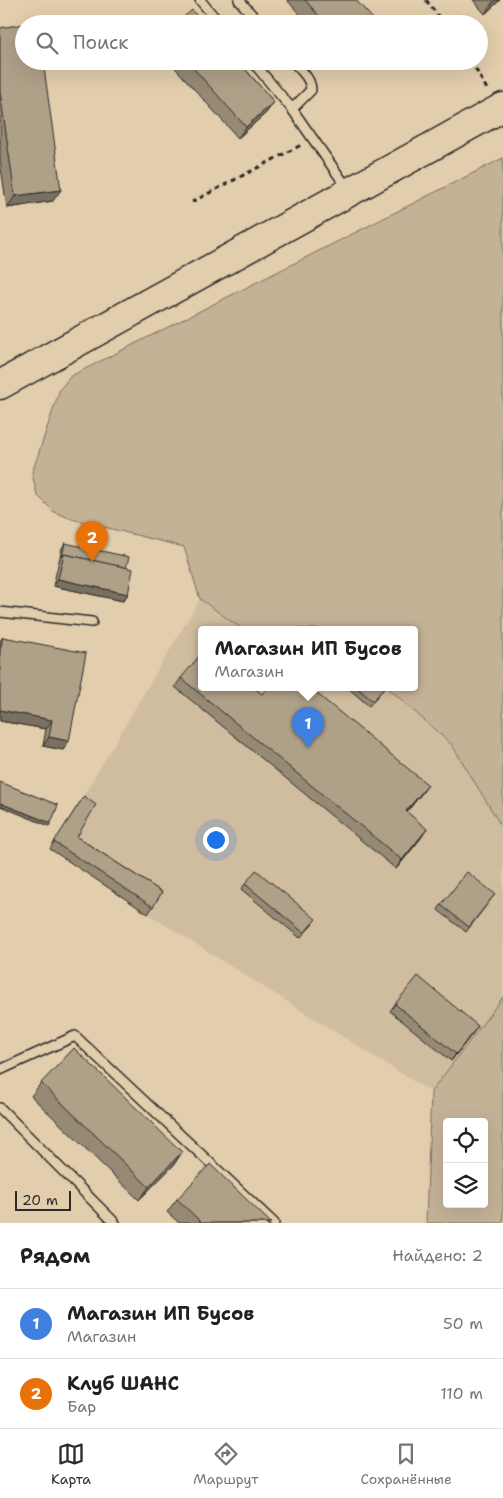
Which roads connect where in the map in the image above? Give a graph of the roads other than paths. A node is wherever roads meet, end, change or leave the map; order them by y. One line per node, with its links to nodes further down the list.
1 (200, 0): 3 (lane)
2 (239, 0): 4 (lane)
3 (212, 15)
4 (252, 15)
5 (260, 70): 8 (lane)
6 (301, 70): 8 (lane)
7 (501, 108): 9 (main road)
8 (292, 109): 9 (lane)
9 (350, 192): 10 (main road)
10 (0, 384)
11 (0, 612): 12 (lane)
12 (92, 622)
13 (0, 1070): 16 (lane)
14 (0, 1108): 15 (lane)
15 (115, 1223)
16 (274, 1223)

